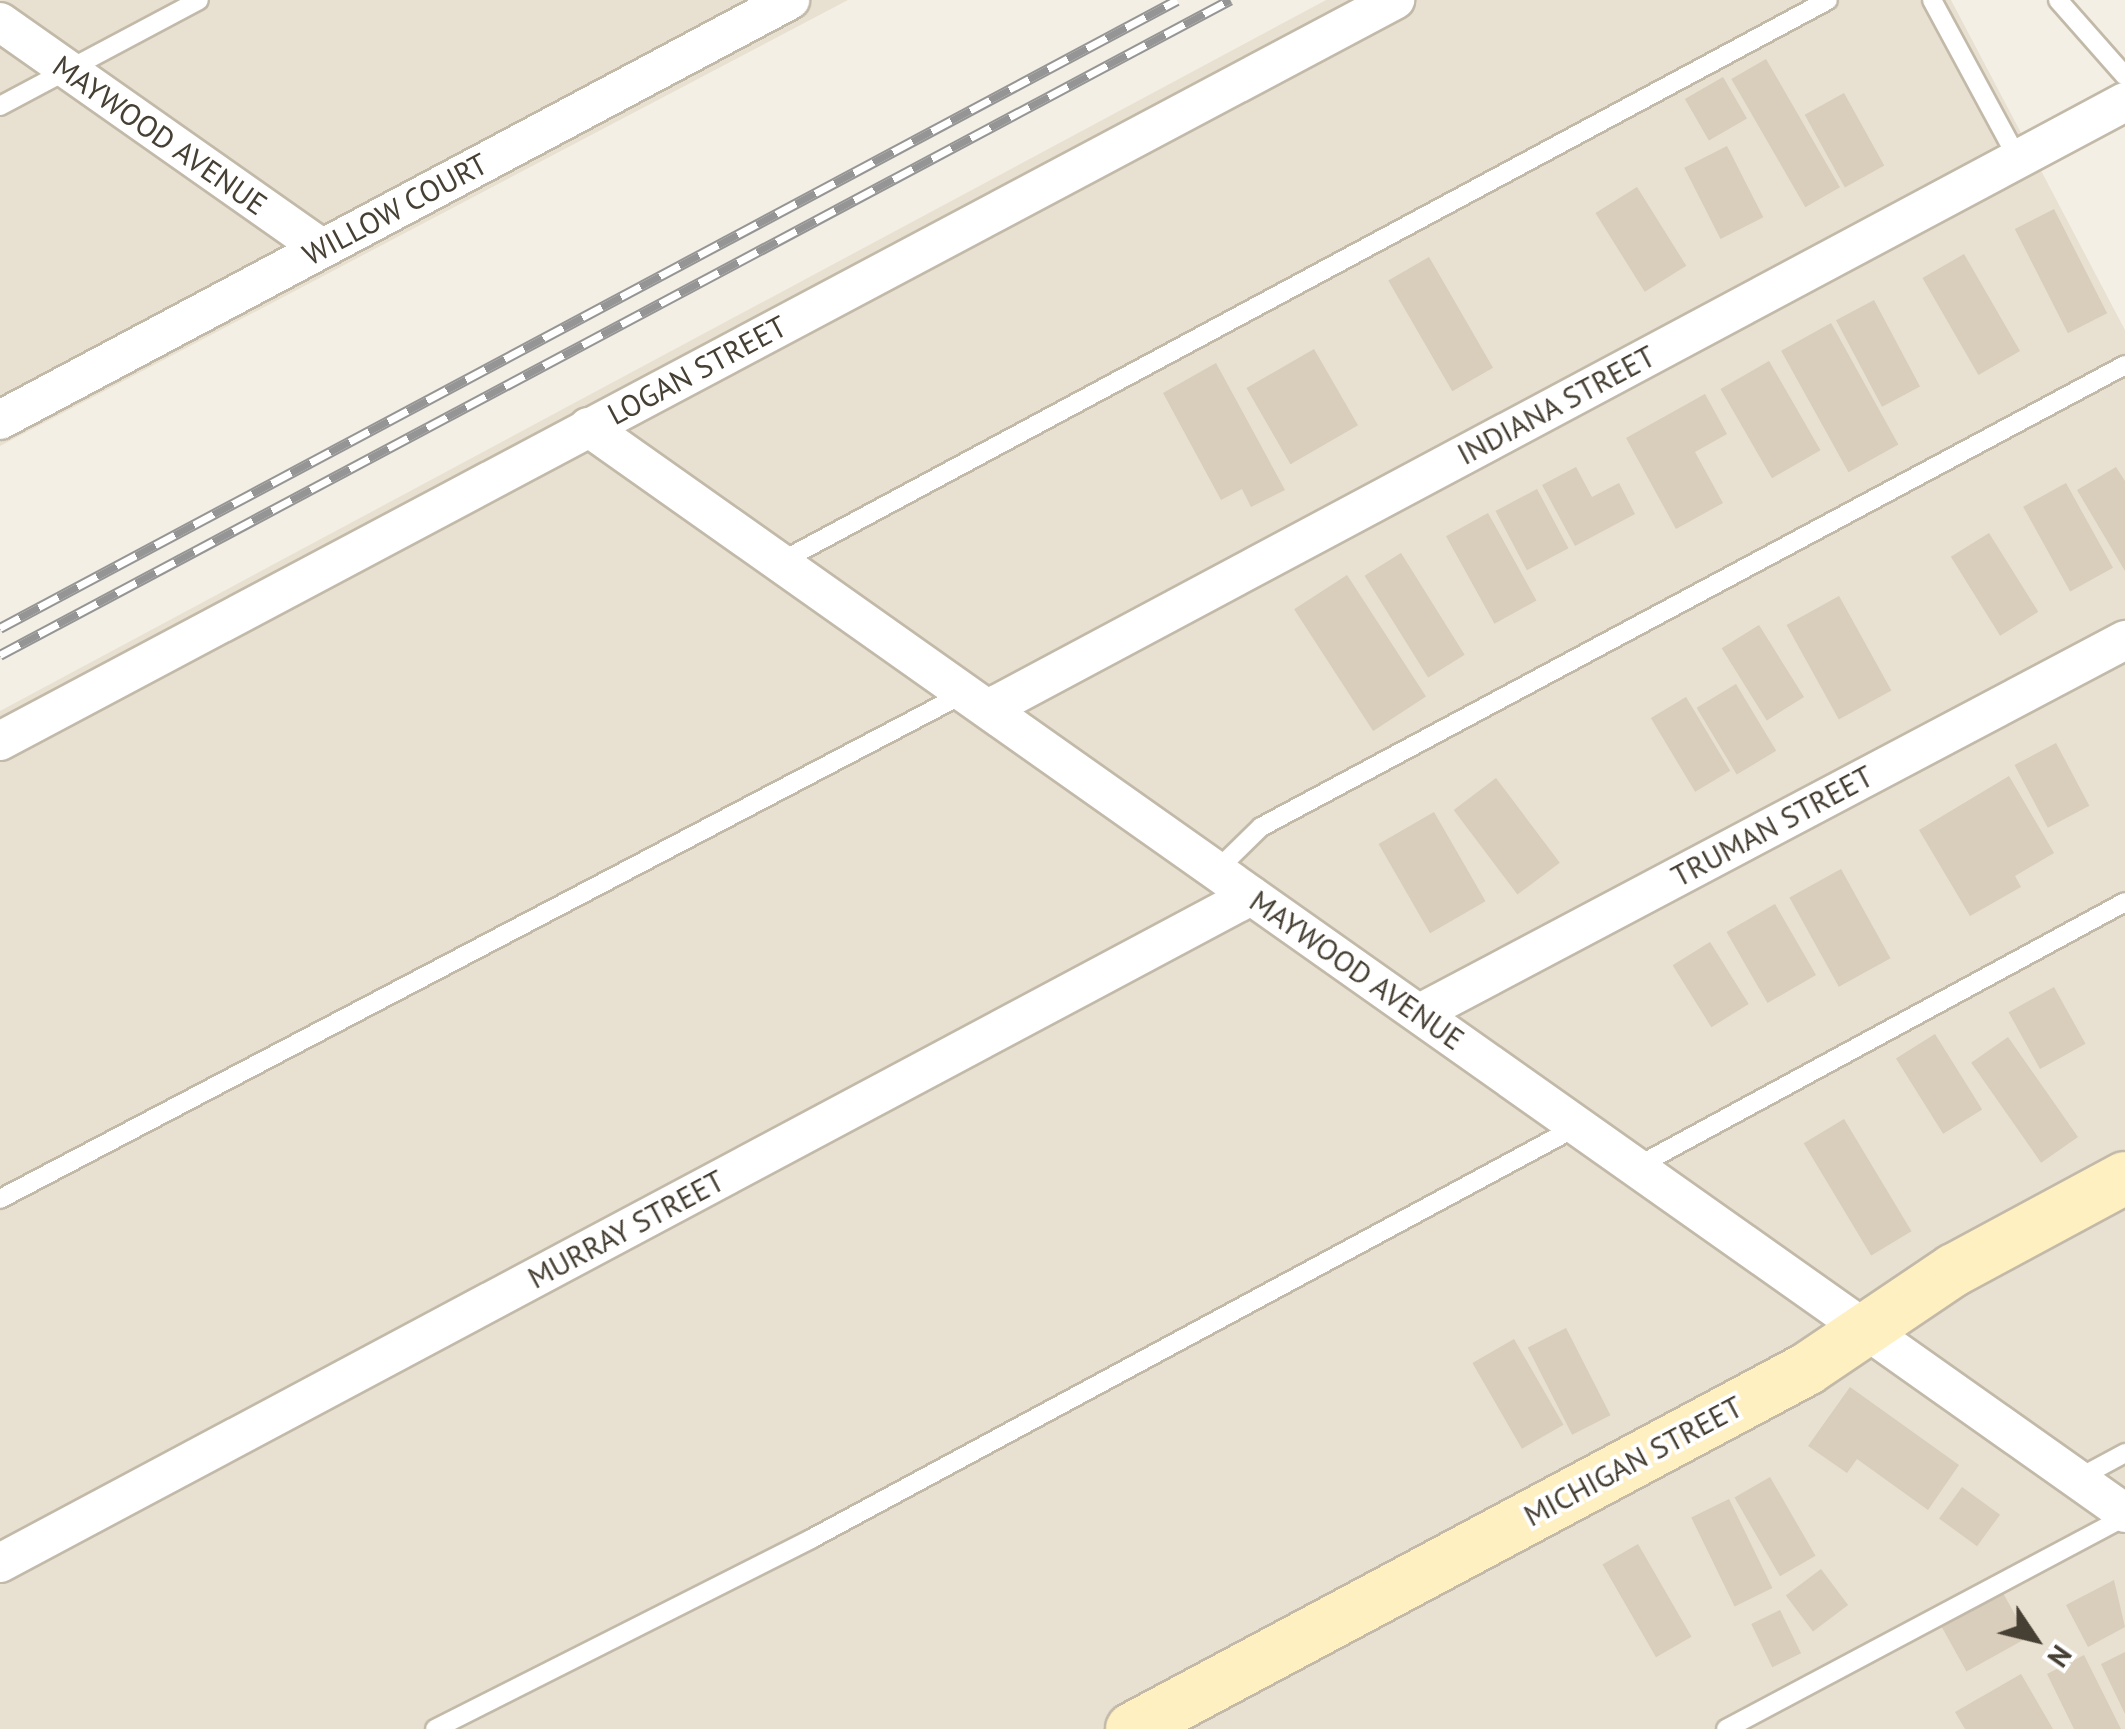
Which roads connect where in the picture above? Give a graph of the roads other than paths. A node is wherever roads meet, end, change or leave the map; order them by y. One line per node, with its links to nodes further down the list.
1 (199, 0): 8 (lane)
2 (790, 0): 13 (street, WILLOW COURT)
3 (1395, 0): 16 (street, LOGAN STREET)
4 (1828, 0): 17 (lane)
5 (1932, 0): 12 (lane)
6 (2058, 0): 9 (lane)
7 (0, 22): 8 (street, MAYWOOD AVENUE)
8 (68, 70): 11 (lane); 13 (street, MAYWOOD AVENUE)
9 (2125, 76)
10 (2125, 102): 12 (street, INDIANA STREET)
11 (0, 106)
12 (2018, 159): 19 (street, INDIANA STREET)
13 (320, 248): 15 (street, WILLOW COURT)
14 (2125, 365): 21 (lane)
15 (0, 420)
16 (588, 427): 17 (street, MAYWOOD AVENUE); 20 (street, LOGAN STREET)
17 (780, 562): 19 (street, MAYWOOD AVENUE)
18 (2125, 640): 24 (street, TRUMAN STREET)
19 (976, 701): 21 (street, MAYWOOD AVENUE); 28 (lane)
20 (0, 741)
21 (1216, 870): 22 (street, MAYWOOD AVENUE)
22 (1251, 896): 24 (street, MAYWOOD AVENUE); 33 (street, MURRAY STREET)
23 (2125, 902): 26 (lane)
24 (1420, 1013): 25 (street, MAYWOOD AVENUE)
25 (1578, 1126): 26 (street, MAYWOOD AVENUE); 34 (lane)
26 (1636, 1166): 29 (street, MAYWOOD AVENUE)
27 (2125, 1178): 29 (main road, MICHIGAN STREET)
28 (0, 1200)
29 (1863, 1328): 31 (street, MAYWOOD AVENUE); 35 (main road, MICHIGAN STREET)
30 (2125, 1453): 31 (lane)
31 (2077, 1479): 32 (street, MAYWOOD AVENUE)
32 (2125, 1515): 36 (lane)
33 (0, 1564)
34 (436, 1729)
35 (1132, 1729)
36 (1726, 1729)

